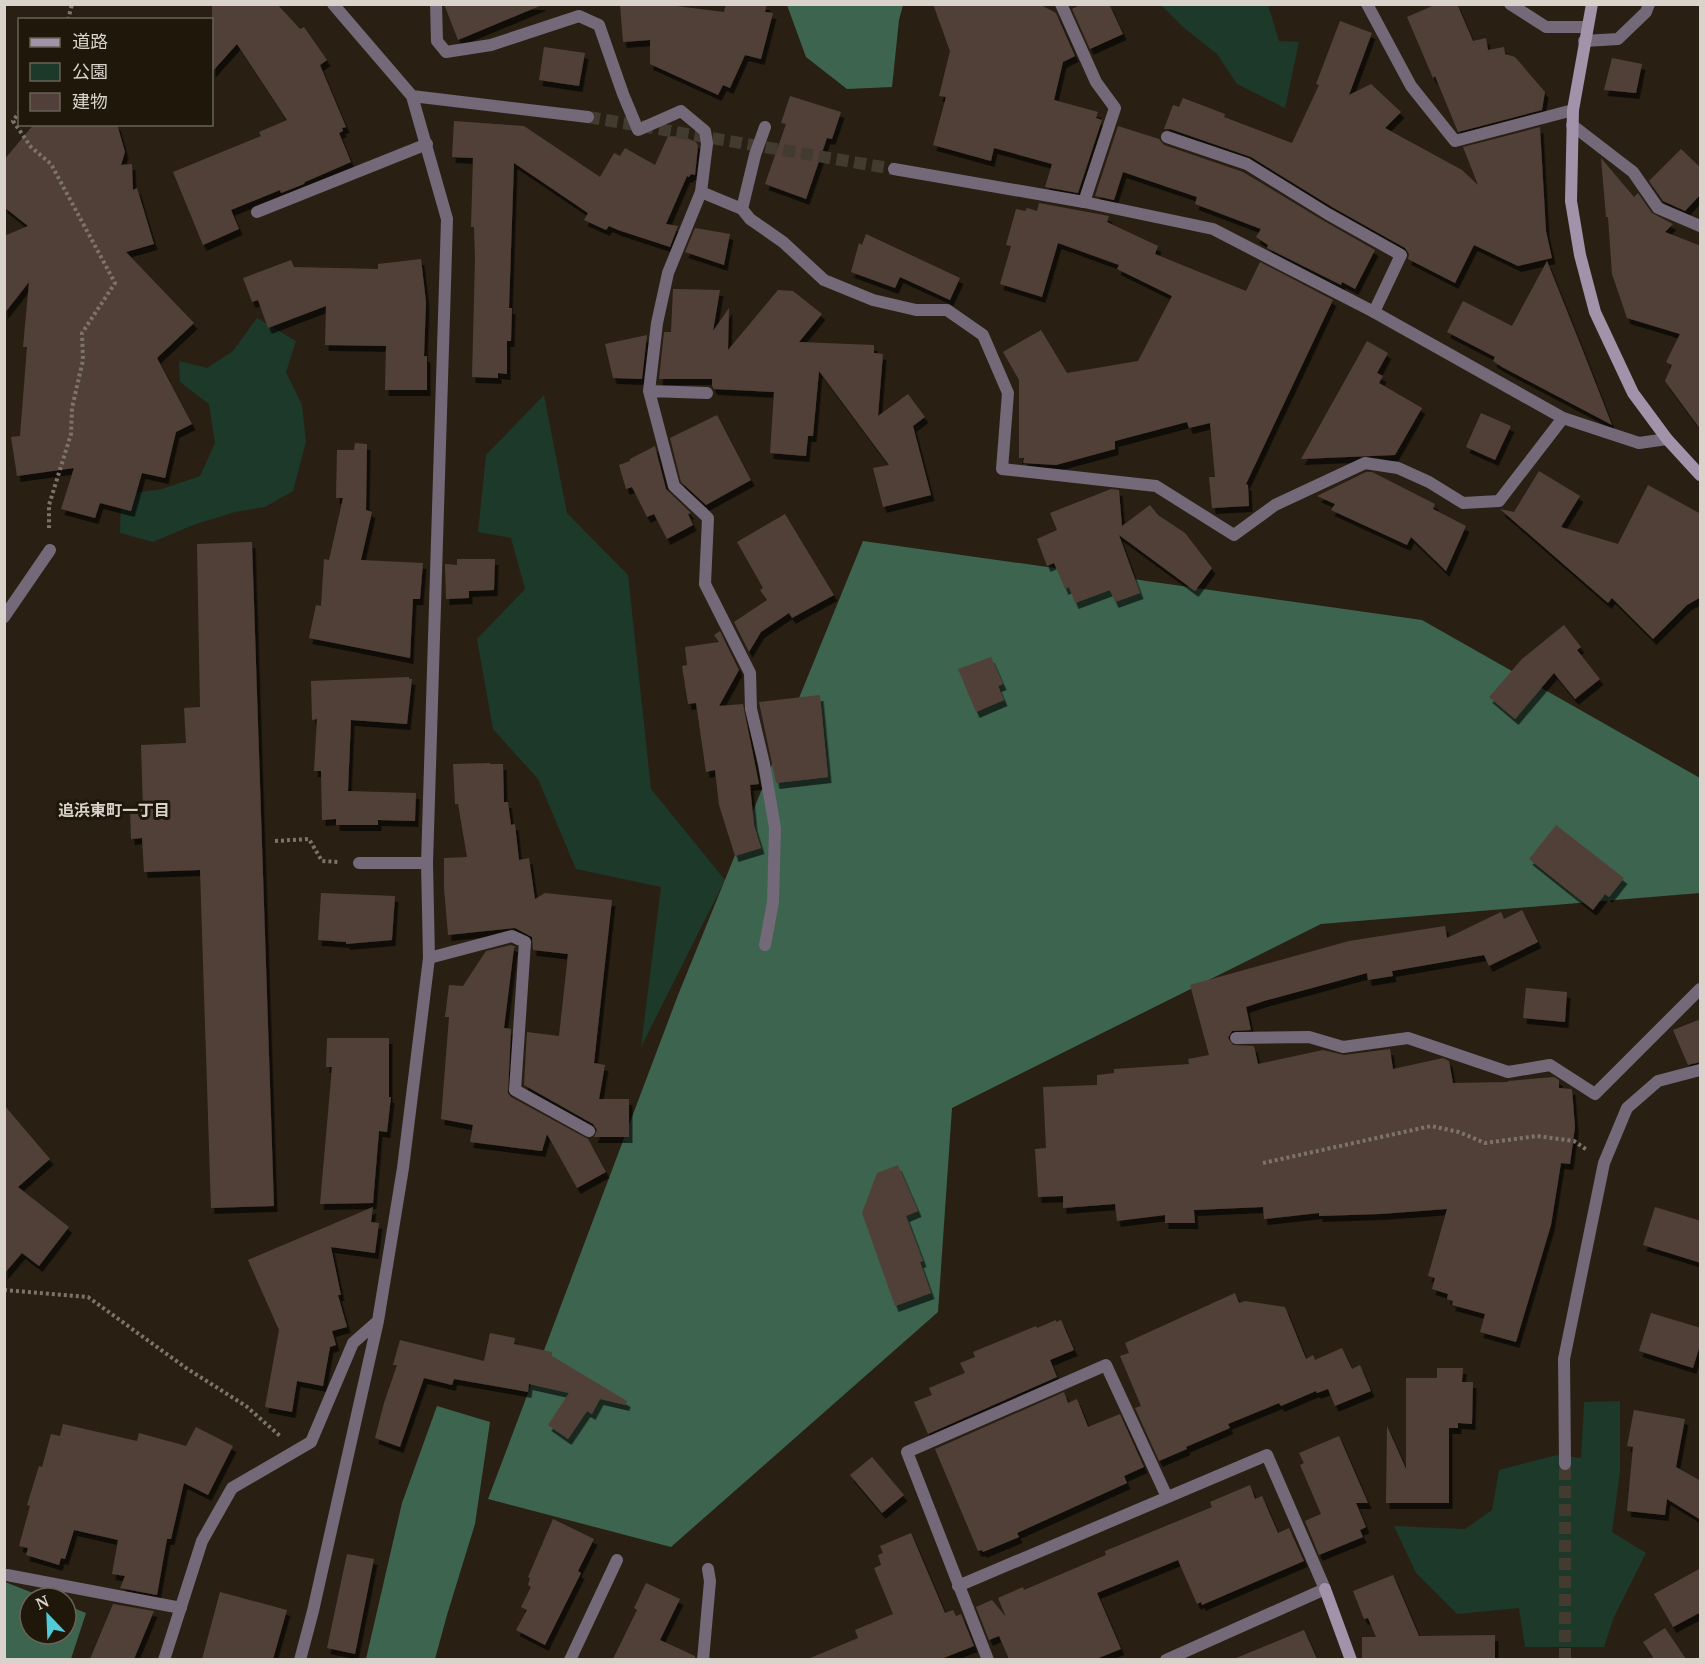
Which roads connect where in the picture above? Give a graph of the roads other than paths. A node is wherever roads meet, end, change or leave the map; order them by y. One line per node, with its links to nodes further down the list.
1 (333, 4): 10 (street)
2 (436, 4): 18 (street)
3 (1061, 4): 19 (street)
4 (1367, 4): 11 (street)
5 (1510, 4): 8 (street)
6 (1592, 4): 8 (street)
7 (1649, 4): 9 (street)
8 (1587, 27): 9 (street)
9 (1584, 41): 11 (street)
10 (412, 96): 12 (street); 16 (street)
11 (1573, 110): 13 (street)
12 (588, 117)
13 (1572, 124): 22 (street); 27 (street)
14 (765, 127): 20 (street)
15 (1167, 137): 23 (street)
16 (427, 144): 21 (street); 32 (street)
17 (894, 169): 19 (street)
18 (701, 192): 20 (street); 24 (street)
19 (1084, 202): 23 (street)
20 (742, 209): 26 (street)
21 (257, 212)
22 (1701, 226)
23 (1374, 312): 26 (street)
24 (649, 391): 25 (street); 33 (street)
25 (707, 393)
26 (1563, 418): 27 (street)
27 (1667, 439): 28 (street)
28 (1701, 475)
29 (50, 550): 30 (street)
30 (4, 617)
31 (360, 863): 32 (street)
32 (427, 863): 34 (street)
33 (765, 945)
34 (429, 958): 38 (street); 39 (street)
35 (1701, 988): 36 (street)
36 (1236, 1038)
37 (1701, 1070): 40 (street)
38 (589, 1131)
39 (378, 1321): 47 (street); 49 (street)
40 (1565, 1464)
41 (1167, 1497): 45 (street); 45 (street); 46 (street)
42 (617, 1560): 50 (street)
43 (708, 1569): 51 (street)
44 (7, 1575): 47 (street)
45 (958, 1586): 52 (street)
46 (1325, 1589): 53 (street); 54 (street)
47 (181, 1608): 48 (street)
48 (164, 1659)
49 (300, 1659)
50 (570, 1659)
51 (703, 1659)
52 (988, 1659)
53 (1166, 1659)
54 (1351, 1659)

